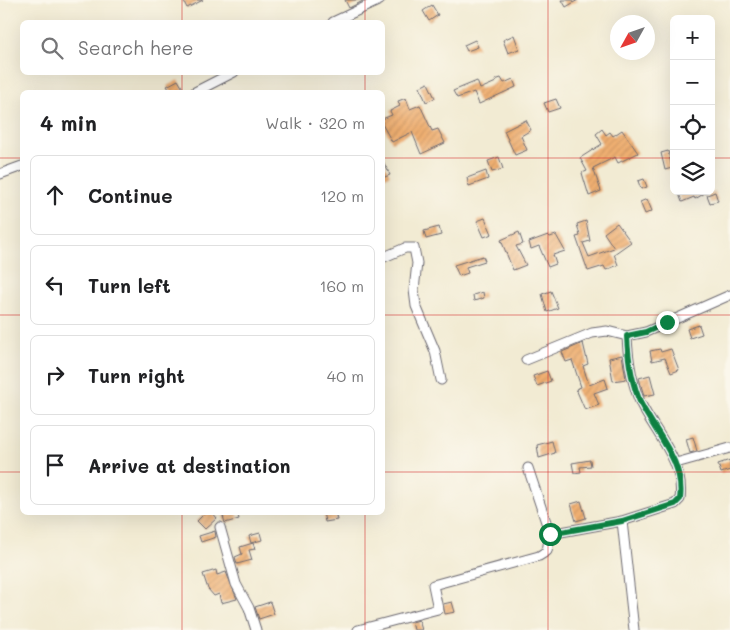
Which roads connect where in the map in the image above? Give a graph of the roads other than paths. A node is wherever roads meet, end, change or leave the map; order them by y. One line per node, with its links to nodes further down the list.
1 (379, 0): 2 (street)
2 (337, 20)
3 (229, 75): 4 (street)
4 (202, 90)
5 (20, 167): 6 (street)
6 (0, 174)
7 (385, 257): 11 (street)
8 (730, 295): 9 (street)
9 (627, 336): 10 (street); 13 (street)
10 (526, 360)
11 (441, 380)
12 (730, 448): 13 (street)
13 (676, 463): 15 (street)
14 (528, 468): 17 (street)
15 (622, 521): 17 (street); 20 (street)
16 (220, 527): 18 (street)
17 (550, 534): 19 (street)
18 (256, 630)
19 (358, 630)
20 (634, 630)

